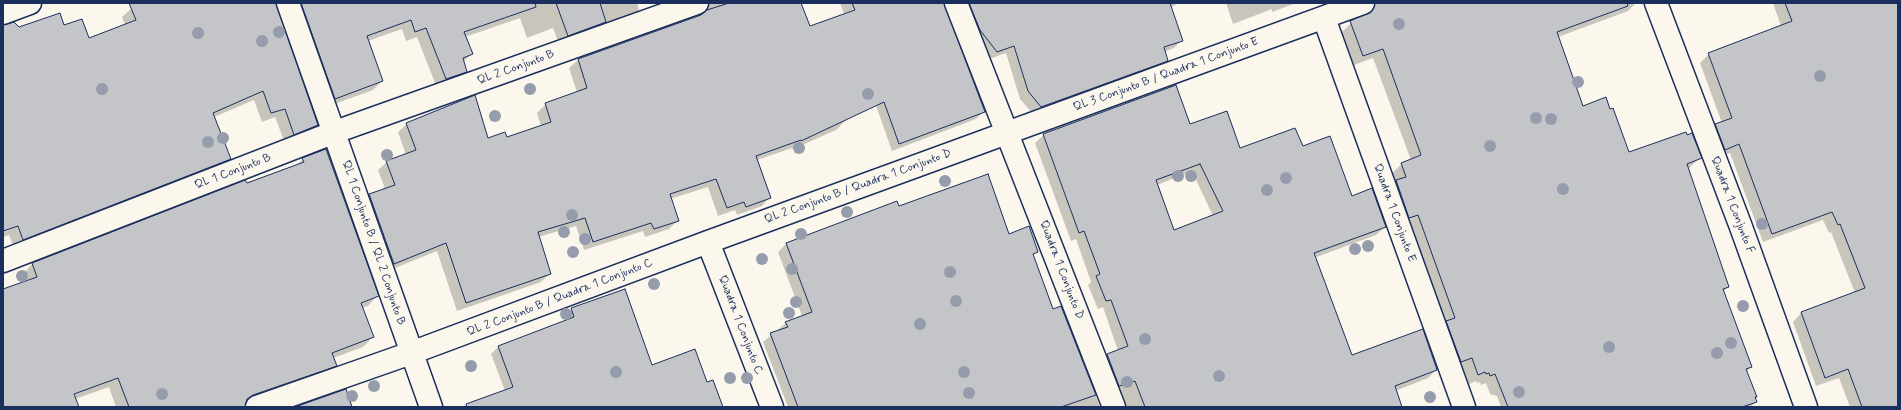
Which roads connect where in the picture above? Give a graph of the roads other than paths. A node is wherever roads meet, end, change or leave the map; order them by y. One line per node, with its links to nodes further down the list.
1 (30, 3): 7 (street)
2 (288, 3): 9 (street)
3 (697, 3): 9 (street, QL 2 Conjunto B)
4 (956, 3): 10 (street, Quadra 1 Conjunto D)
5 (1363, 3): 8 (street, QL 3 Conjunto B / Quadra 1 Conjunto E)
6 (1656, 3): 19 (street, Quadra 1 Conjunto F)
7 (3, 13)
8 (1324, 18): 10 (street, QL 3 Conjunto B / Quadra 1 Conjunto E); 18 (street, Quadra 1 Conjunto E)
9 (335, 132): 12 (street, QL 1 Conjunto B); 13 (street, QL 1 Conjunto B / QL 2 Conjunto B)
10 (1008, 132): 11 (street, QL 2 Conjunto B / Quadra 1 Conjunto D); 17 (street, Quadra 1 Conjunto D)
11 (708, 242): 13 (street, QL 2 Conjunto B / Quadra 1 Conjunto C); 16 (street, Quadra 1 Conjunto C)
12 (3, 261)
13 (411, 354): 14 (street, QL 2 Conjunto B / Quadra 1 Conjunto C); 15 (street, QL 1 Conjunto B / QL 2 Conjunto B)
14 (257, 407)
15 (431, 407)
16 (772, 407)
17 (1114, 407)
18 (1464, 407)
19 (1806, 407)

